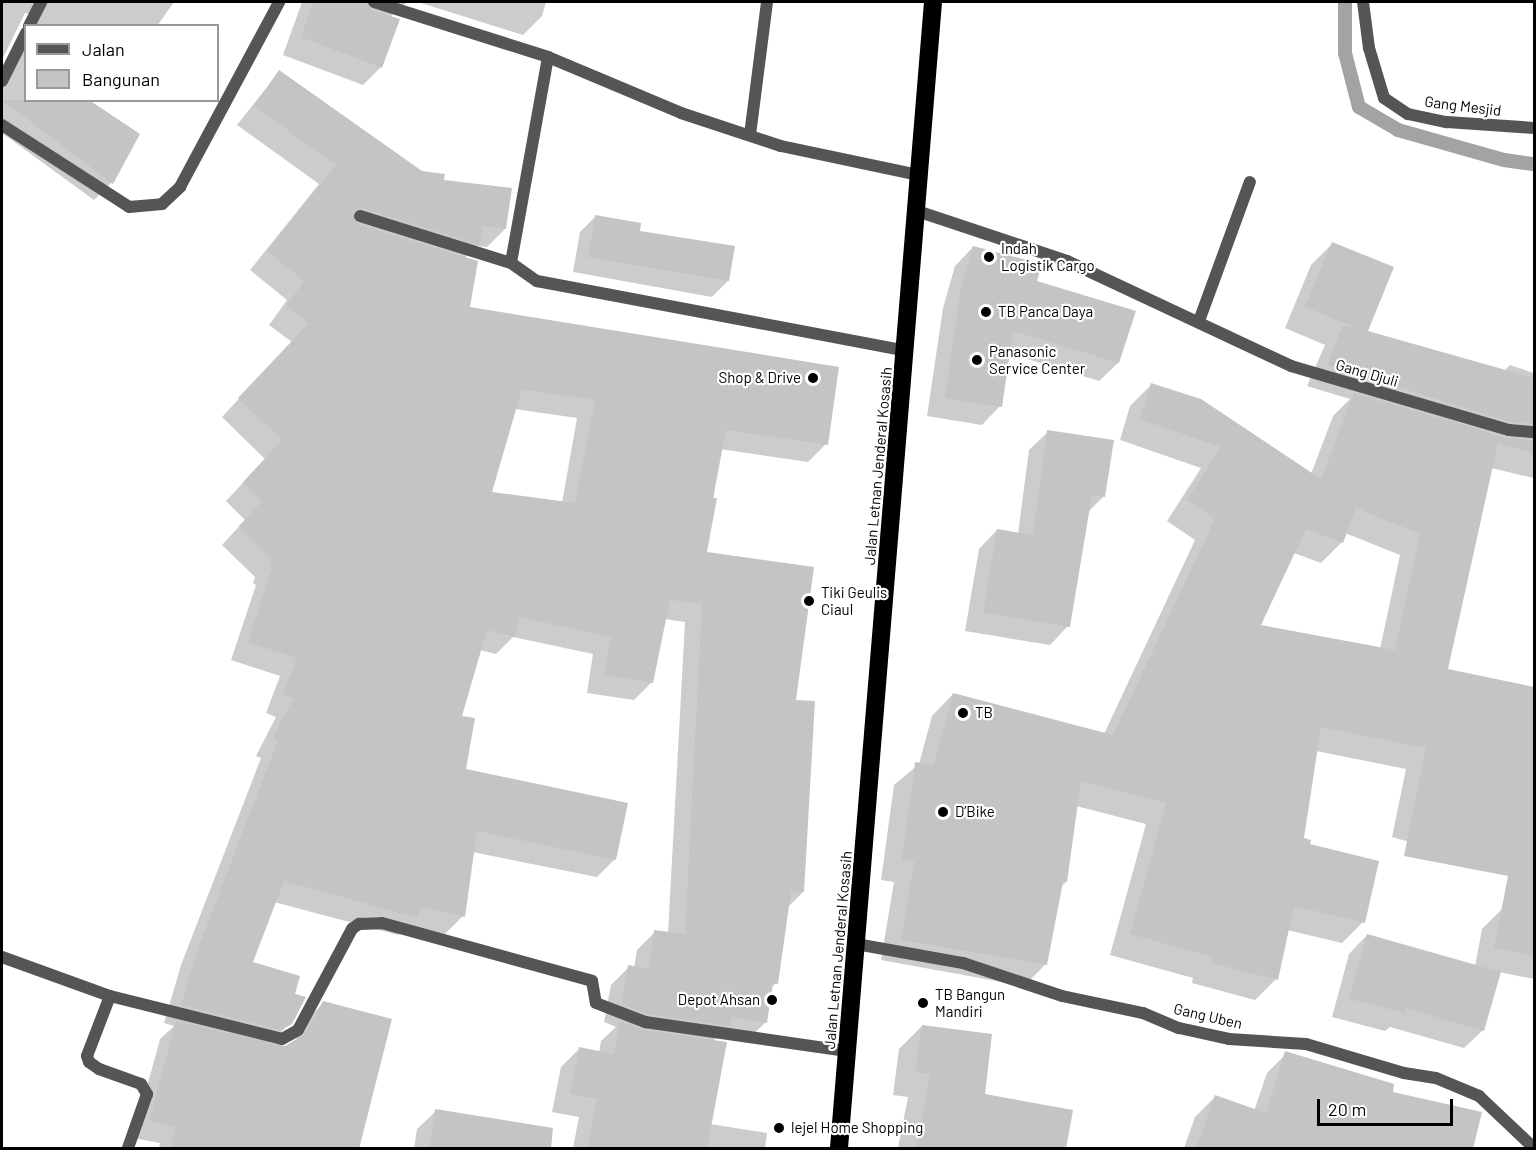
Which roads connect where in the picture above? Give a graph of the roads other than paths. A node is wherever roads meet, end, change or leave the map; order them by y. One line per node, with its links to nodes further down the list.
1 (41, 2): 7 (street)
2 (279, 2): 11 (street)
3 (374, 2): 9 (street)
4 (767, 2): 13 (street)
5 (933, 2): 14 (highway, Jalan Letnan Jenderal Kosasih)
6 (1364, 2): 12 (street, Gang Mesjid)
7 (30, 24)
8 (24, 37): 10 (street)
9 (548, 57): 13 (street); 18 (street)
10 (2, 81)
11 (2, 125)
12 (1534, 128)
13 (750, 135): 14 (street)
14 (919, 175): 16 (highway, Jalan Letnan Jenderal Kosasih)
15 (1250, 182): 19 (street)
16 (917, 211): 19 (street, Gang Djuli); 20 (highway, Jalan Letnan Jenderal Kosasih)
17 (360, 216): 18 (street)
18 (511, 263): 20 (street)
19 (1199, 321): 21 (street, Gang Djuli)
20 (906, 351): 22 (highway, Jalan Letnan Jenderal Kosasih)
21 (1534, 432)
22 (856, 944): 25 (highway, Jalan Letnan Jenderal Kosasih); 26 (street, Gang Uben)
23 (2, 957): 24 (street)
24 (110, 996): 25 (street); 27 (street)
25 (847, 1051): 28 (highway, Jalan Letnan Jenderal Kosasih)
26 (1534, 1148)
27 (128, 1149)
28 (839, 1149)

